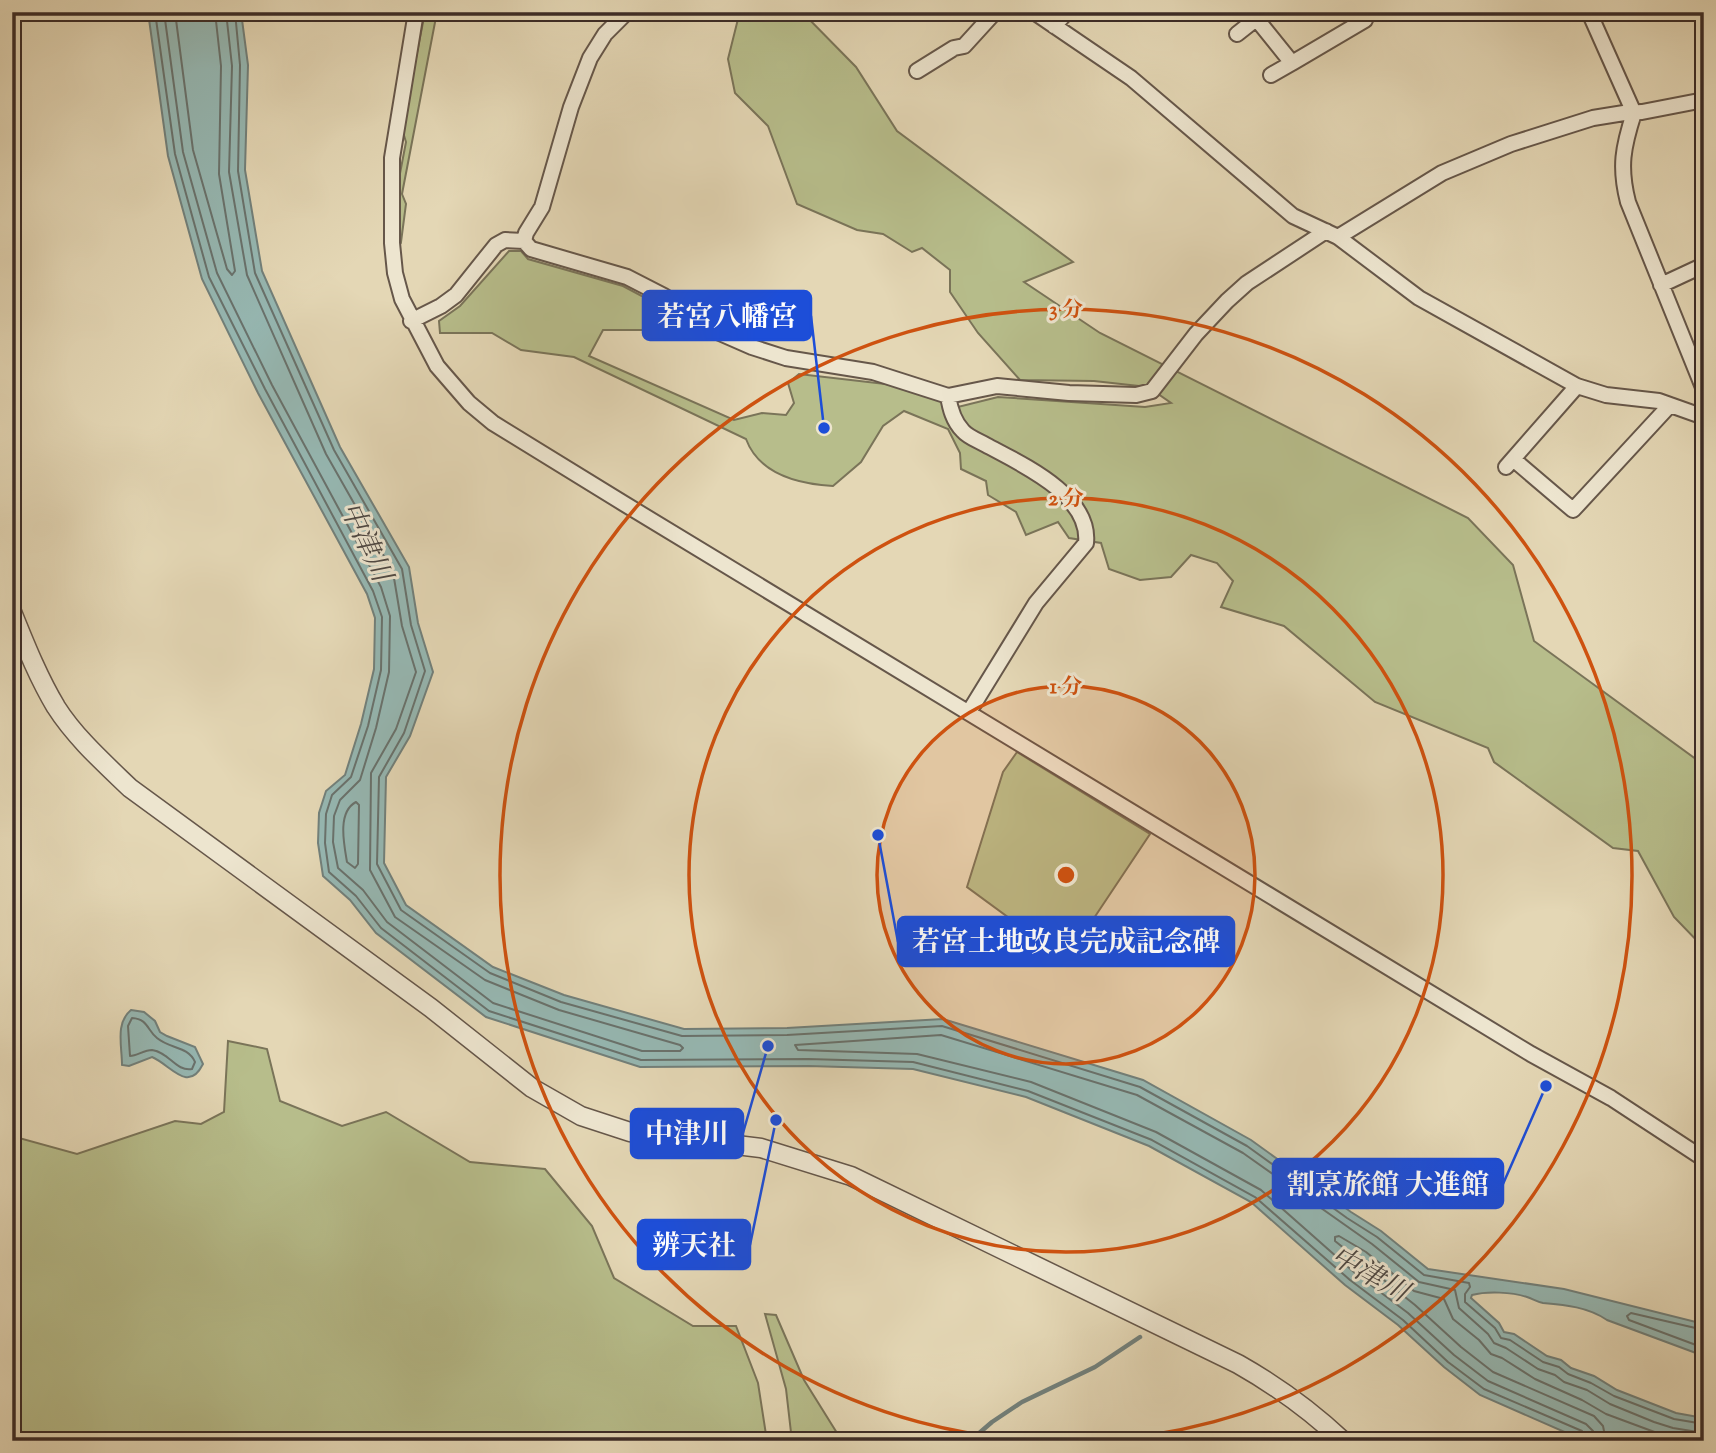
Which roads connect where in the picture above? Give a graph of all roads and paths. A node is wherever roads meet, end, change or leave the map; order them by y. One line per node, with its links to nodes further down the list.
1 (416, 12): 20 (street)
2 (627, 12): 17 (street)
3 (995, 12): 12 (street)
4 (1034, 12): 9 (street)
5 (1067, 12): 9 (street)
6 (1361, 12): 11 (street)
7 (1589, 12): 15 (street)
8 (1254, 15): 10 (street); 11 (street)
9 (1054, 26): 16 (street)
10 (1237, 34)
11 (1292, 63): 13 (street)
12 (918, 71)
13 (1271, 75)
14 (1704, 100): 15 (street)
15 (1634, 113): 16 (street); 19 (street)
16 (1332, 234): 21 (street); 23 (street)
17 (524, 241): 20 (street); 23 (street)
18 (1704, 265): 19 (street)
19 (1661, 285): 22 (street)
20 (411, 321): 27 (street)
21 (1577, 386): 24 (street); 24 (street)
22 (1704, 390)
23 (948, 396): 27 (street)
24 (1670, 405): 25 (street)
25 (1704, 417)
26 (12, 612): 29 (street)
27 (969, 712): 28 (street)
28 (1704, 1159)
29 (1343, 1441)

